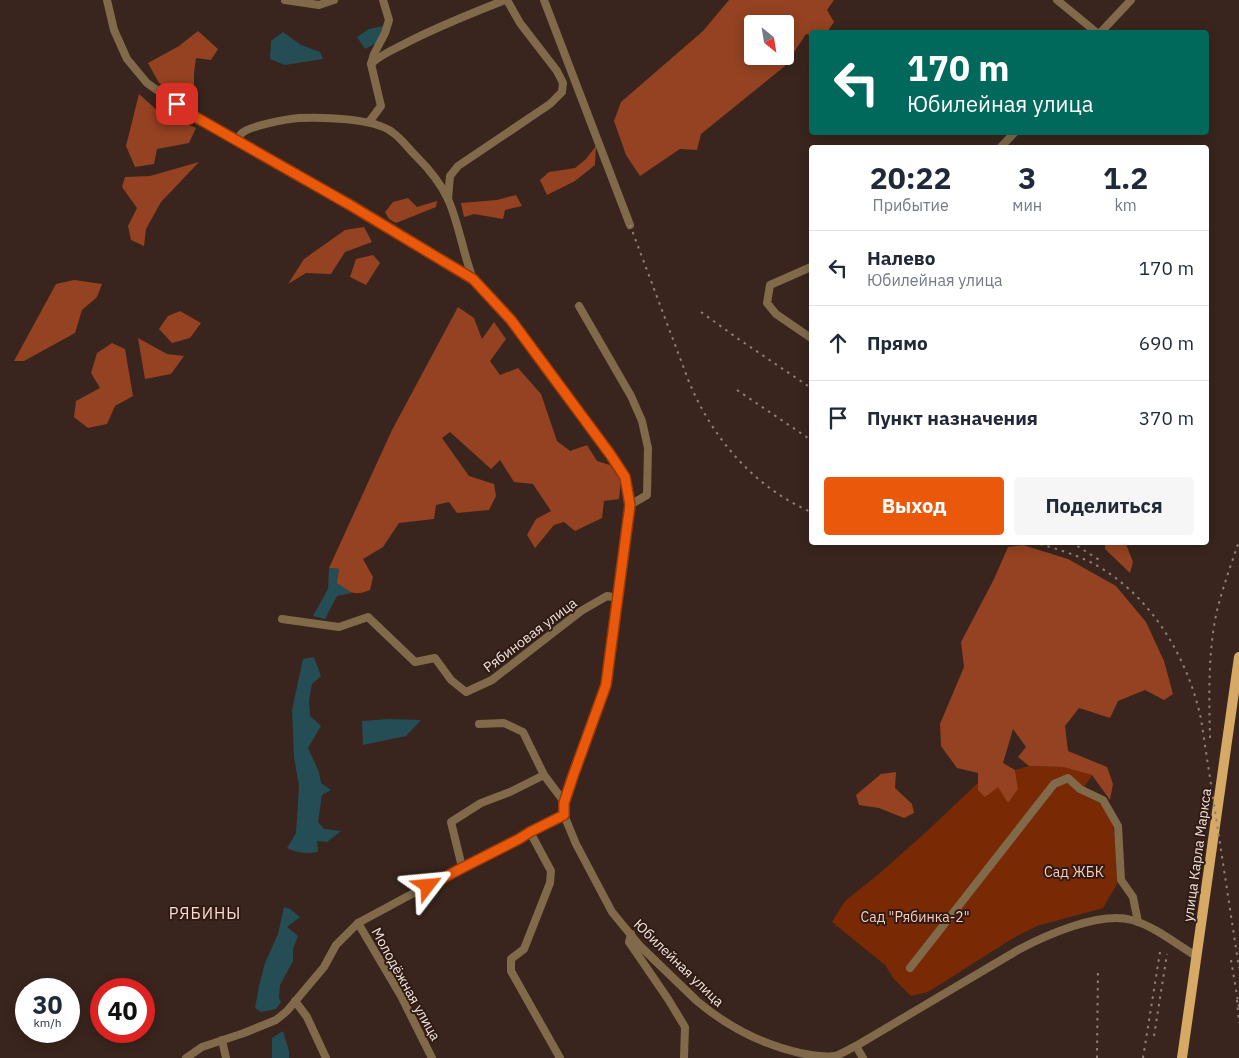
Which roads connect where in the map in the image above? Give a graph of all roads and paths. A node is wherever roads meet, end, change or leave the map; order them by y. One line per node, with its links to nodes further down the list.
1 (107, 0): 14 (street, Юбилейная улица)
2 (285, 0): 3 (street)
3 (334, 0)
4 (384, 0): 11 (street)
5 (506, 0): 11 (street); 16 (street)
6 (544, 0): 17 (street)
7 (1057, 0): 9 (street)
8 (1131, 0): 10 (street)
9 (1094, 30)
10 (1103, 30)
11 (371, 64): 12 (street)
12 (370, 122): 14 (street); 16 (street)
13 (1012, 135): 15 (street)
14 (237, 141): 19 (street, Юбилейная улица)
15 (1003, 145)
16 (448, 199): 19 (street)
17 (630, 226)
18 (809, 268): 21 (street)
19 (473, 279): 22 (street, Юбилейная улица)
20 (579, 306): 22 (street)
21 (809, 337)
22 (630, 505): 23 (street, Юбилейная улица)
23 (617, 598): 24 (street, Рябиновая улица); 28 (street, Юбилейная улица)
24 (282, 619)
25 (1239, 657): 35 (main road, улица Карла Маркса)
26 (479, 724): 27 (street)
27 (544, 776): 28 (street); 31 (street)
28 (564, 803): 29 (street, Юбилейная улица)
29 (564, 815): 30 (street); 34 (street, Юбилейная улица)
30 (530, 832): 31 (street); 44 (street)
31 (462, 868): 33 (street)
32 (1138, 922): 35 (street, Юбилейная улица); 36 (street); 39 (street, Юбилейная улица)
33 (358, 923): 37 (street); 43 (street, Молодёжная улица)
34 (630, 934): 39 (street, Юбилейная улица); 45 (street)
35 (1196, 956): 47 (main road, улица Карла Маркса)
36 (910, 968)
37 (295, 1002): 38 (street); 42 (street)
38 (222, 1040): 40 (street); 41 (street)
39 (856, 1046): 46 (street)
40 (186, 1058)
41 (226, 1058)
42 (326, 1058)
43 (432, 1058)
44 (560, 1058)
45 (684, 1058)
46 (863, 1058)
47 (1182, 1058)

